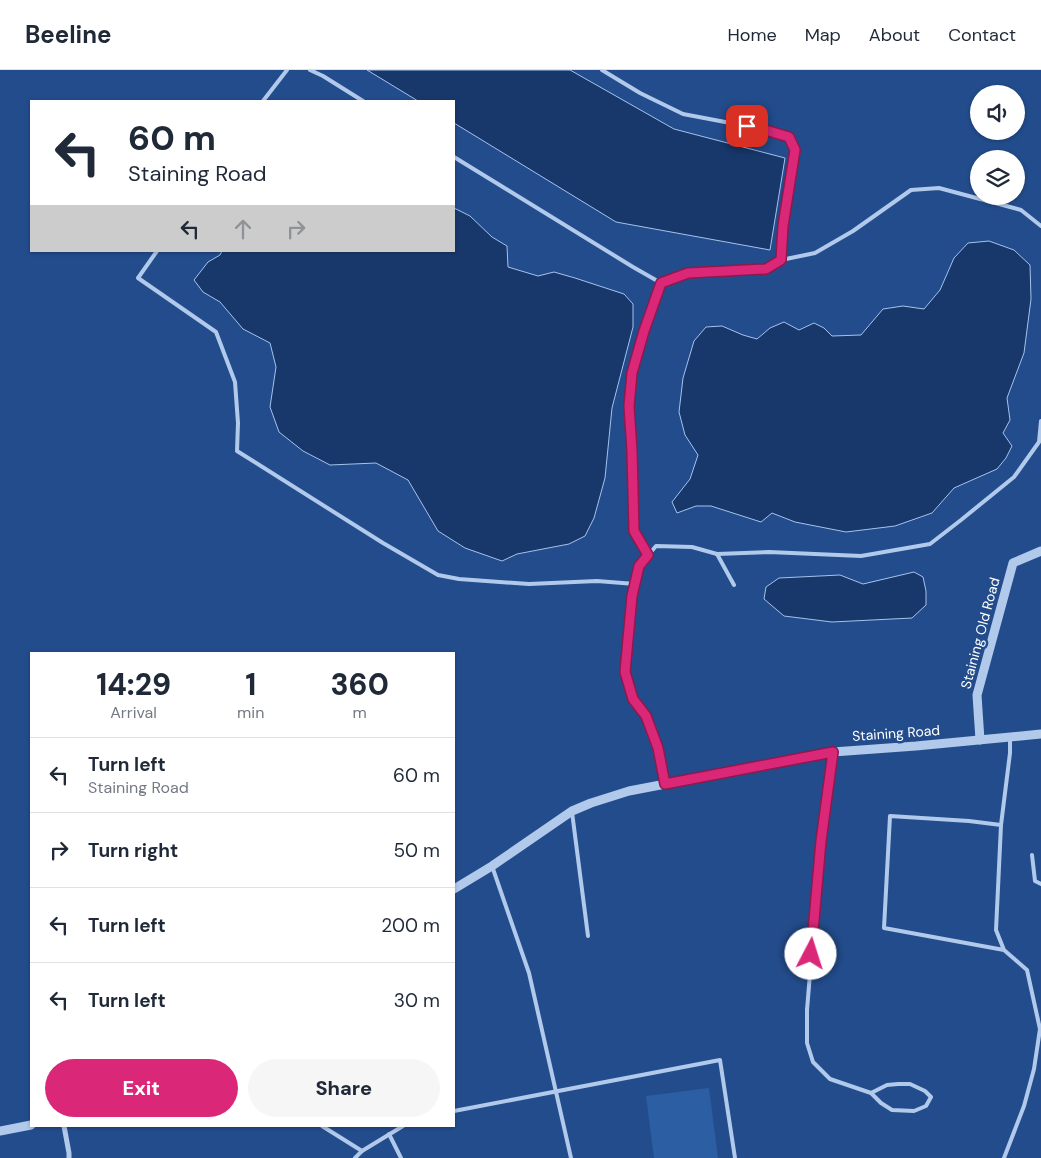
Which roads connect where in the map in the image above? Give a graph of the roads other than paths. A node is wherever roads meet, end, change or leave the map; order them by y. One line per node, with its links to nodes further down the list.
1 (287, 70): 4 (lane)
2 (310, 70): 5 (lane)
3 (602, 70): 9 (lane)
4 (264, 100)
5 (361, 100)
6 (455, 158): 10 (lane)
7 (1041, 226): 9 (lane)
8 (156, 252): 15 (lane)
9 (781, 260): 10 (lane)
10 (661, 283): 14 (lane)
11 (1041, 421): 13 (lane)
12 (1041, 551): 19 (street, Staining Old Road)
13 (717, 554): 14 (lane); 16 (lane)
14 (648, 555): 15 (lane)
15 (635, 584): 21 (lane)
16 (734, 585)
17 (1041, 734): 18 (street, Staining Road)
18 (1010, 737): 19 (street, Staining Road); 23 (lane)
19 (980, 740): 20 (street, Staining Road)
20 (833, 752): 21 (street, Staining Road); 31 (lane)
21 (665, 784): 22 (street, Staining Road)
22 (572, 811): 25 (street, Staining Road); 28 (lane)
23 (1001, 825): 29 (lane); 29 (lane)
24 (1032, 855): 26 (lane)
25 (492, 866): 27 (street, Staining Road); 30 (lane)
26 (1041, 884)
27 (455, 888)
28 (588, 936)
29 (1004, 950): 45 (lane)
30 (556, 1091): 32 (lane); 43 (lane); 44 (lane)
31 (871, 1093): 31 (lane)
32 (455, 1111)
33 (30, 1125): 37 (street)
34 (64, 1127): 40 (street)
35 (324, 1127): 39 (lane)
36 (401, 1127): 38 (lane)
37 (0, 1131)
38 (389, 1134): 39 (lane); 42 (lane)
39 (362, 1151): 41 (lane)
40 (70, 1158)
41 (355, 1158)
42 (401, 1158)
43 (571, 1158)
44 (735, 1158)
45 (1004, 1158)

